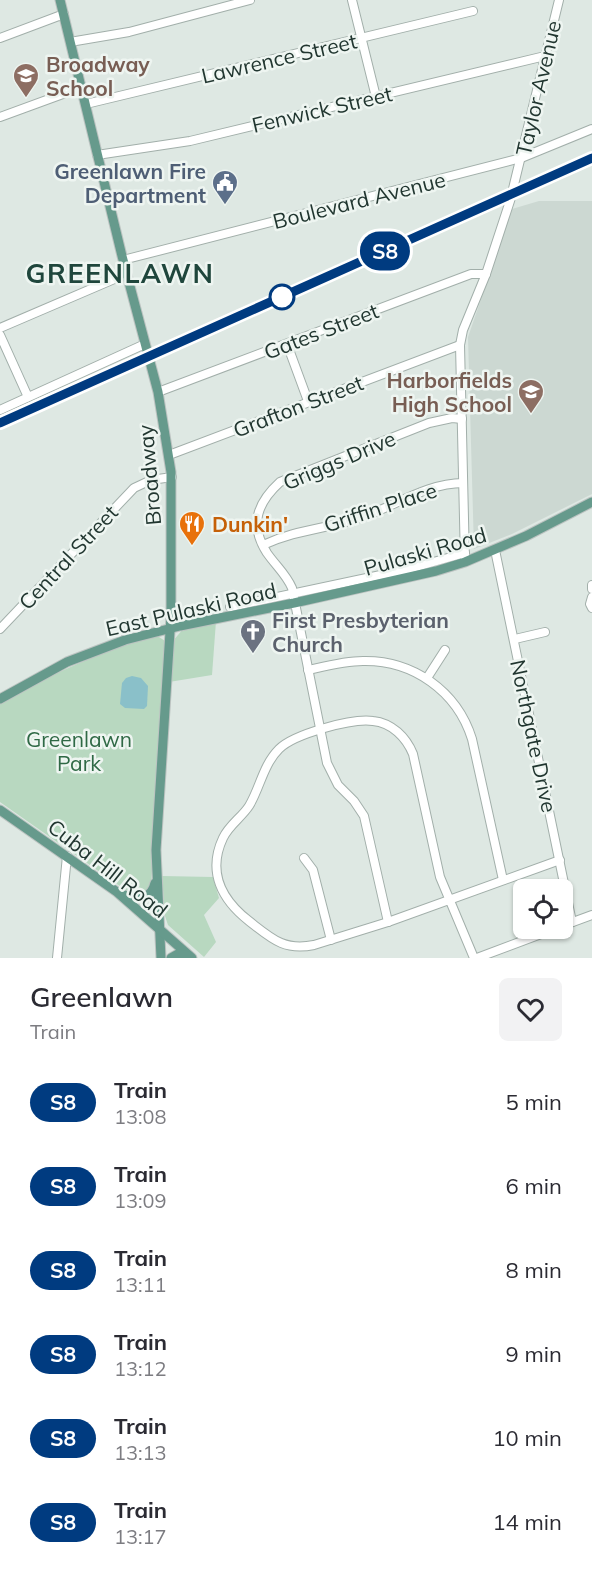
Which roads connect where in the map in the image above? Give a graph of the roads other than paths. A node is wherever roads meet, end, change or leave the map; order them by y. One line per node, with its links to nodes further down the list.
1 (60, 0): 6 (main road, Broadway)
2 (250, 0): 9 (street)
3 (352, 0): 8 (street)
4 (559, 0): 10 (street, Taylor Avenue)
5 (473, 11): 8 (street, Lawrence Street)
6 (63, 14): 7 (street); 9 (main road, Broadway)
7 (0, 38)
8 (362, 38): 12 (street); 13 (street, Lawrence Street)
9 (70, 42): 11 (main road, Broadway)
10 (545, 56): 12 (street, Fenwick Street); 17 (street, Taylor Avenue)
11 (82, 87): 13 (main road, Broadway); 14 (street)
12 (376, 96): 16 (street, Fenwick Street)
13 (86, 104): 16 (main road, Broadway)
14 (0, 117)
15 (592, 129): 17 (street, Boulevard Avenue)
16 (97, 155): 18 (main road, Broadway)
17 (521, 158): 18 (street, Boulevard Avenue); 20 (street, Taylor Avenue)
18 (123, 260): 19 (main road, Broadway)
19 (126, 274): 21 (street); 23 (main road, Broadway)
20 (486, 274): 24 (street, Gates Street); 25 (street, Taylor Avenue)
21 (0, 328)
22 (0, 335): 27 (street)
23 (145, 344): 26 (main road, Broadway); 27 (street)
24 (287, 344): 26 (street, Gates Street); 28 (street)
25 (460, 345): 28 (street, Grafton Street); 30 (street, Taylor Avenue)
26 (158, 392): 31 (main road, Broadway)
27 (28, 397): 29 (street)
28 (309, 401): 31 (street, Grafton Street)
29 (0, 410)
30 (462, 419): 33 (street, Taylor Avenue); 35 (street, Griggs Drive)
31 (170, 454): 32 (main road, Broadway)
32 (172, 477): 43 (main road, Broadway); 44 (street, Central Street)
33 (463, 483): 35 (street, Griffin Place); 37 (street, Taylor Avenue)
34 (592, 502): 36 (main road, Pulaski Road)
35 (263, 545): 38 (street, Griggs Drive)
36 (495, 550): 37 (main road, Pulaski Road); 46 (street, Northgate Drive)
37 (465, 558): 38 (street); 40 (main road, Pulaski Road)
38 (292, 593): 40 (street, Griggs Drive); 41 (street)
39 (592, 597): 42 (street)
40 (294, 603): 43 (main road, East Pulaski Road); 48 (street, Griggs Drive)
41 (230, 607)
42 (592, 608)
43 (170, 628): 50 (main road, East Pulaski Road); 56 (main road, Broadway)
44 (0, 629)
45 (545, 632): 46 (street)
46 (514, 639): 55 (street, Northgate Drive)
47 (445, 650): 49 (street)
48 (308, 670): 49 (street); 51 (street, Griggs Drive)
49 (427, 678): 58 (street)
50 (0, 699)
51 (320, 729): 60 (street); 62 (street, Griggs Drive); 66 (street)
52 (0, 810): 53 (main road, Cuba Hill Road)
53 (67, 856): 59 (main road, Cuba Hill Road); 67 (street)
54 (304, 858): 66 (street)
55 (560, 860): 57 (street, Northgate Drive); 58 (street)
56 (157, 872): 59 (main road); 64 (main road, Broadway)
57 (564, 879)
58 (503, 880): 60 (street)
59 (117, 892): 64 (main road, Cuba Hill Road)
60 (449, 901): 62 (street); 71 (street)
61 (592, 915): 63 (street)
62 (388, 922): 66 (street)
63 (573, 922)
64 (159, 930): 68 (main road, Broadway); 70 (main road, Cuba Hill Road)
65 (527, 939): 71 (street)
66 (331, 940)
67 (57, 958)
68 (162, 958)
69 (171, 958): 70 (main road)
70 (192, 958)
71 (476, 958)

